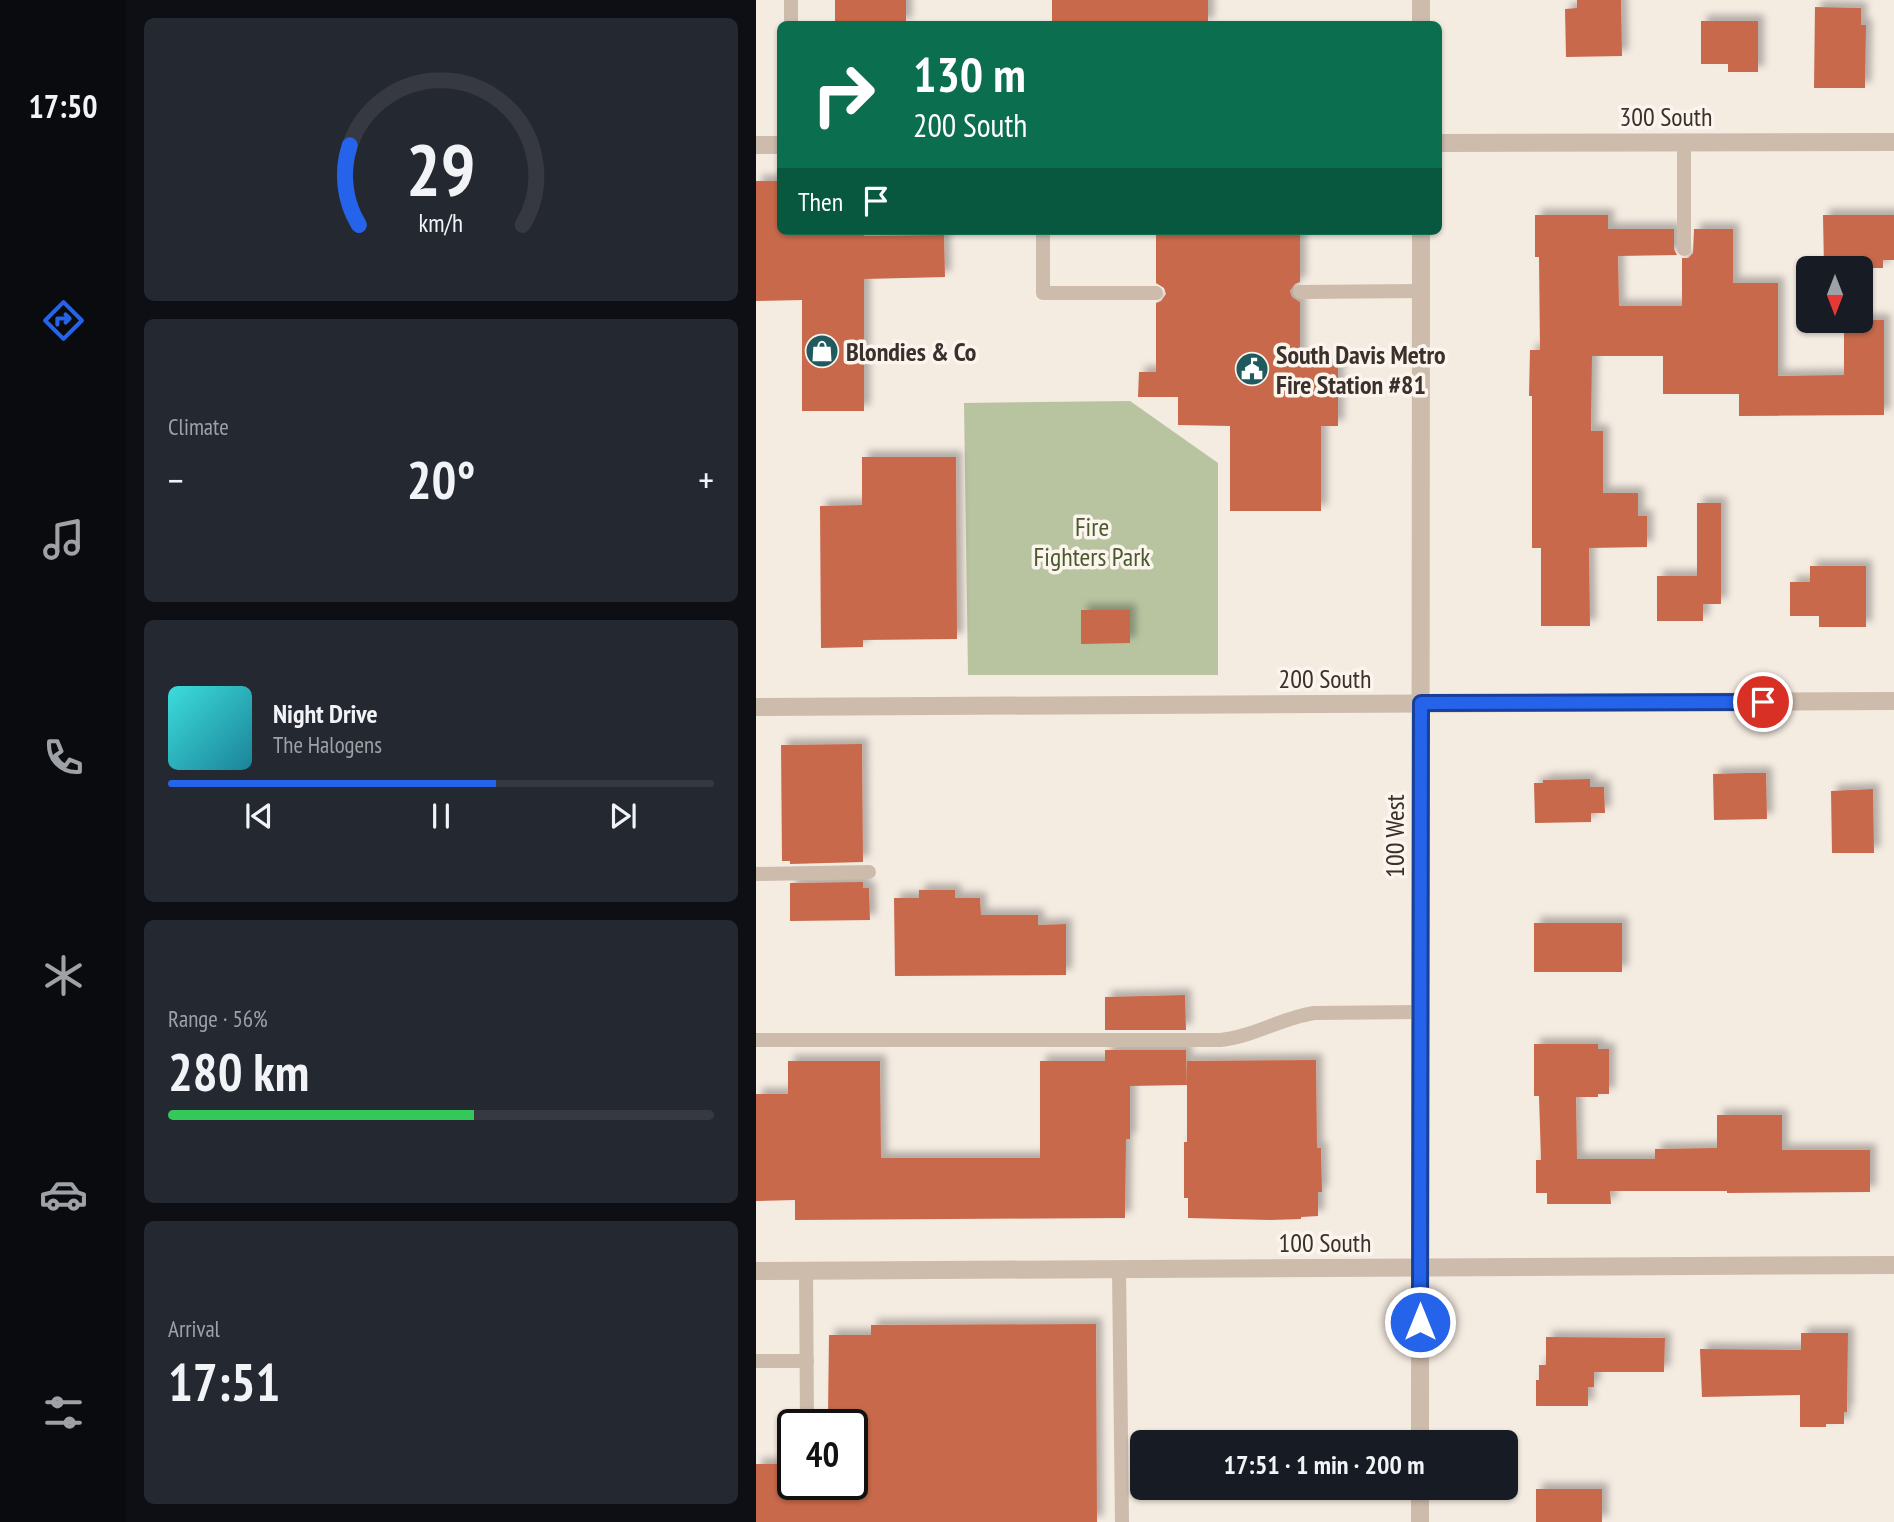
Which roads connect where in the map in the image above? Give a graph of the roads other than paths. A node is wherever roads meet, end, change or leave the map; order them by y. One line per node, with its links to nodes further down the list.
1 (791, 0): 3 (lane)
2 (1421, 0): 4 (street)
3 (791, 21)
4 (1421, 21)
5 (1684, 142): 6 (street, 300 South); 7 (street, 300 South); 12 (lane)
6 (1894, 142)
7 (1442, 143)
8 (756, 145): 9 (street)
9 (777, 145)
10 (1043, 235): 15 (lane)
11 (1421, 235): 13 (street, 100 West)
12 (1684, 249)
13 (1421, 291): 14 (lane); 17 (street, 100 West)
14 (1300, 292)
15 (1156, 293)
16 (1894, 701): 17 (street, 200 South)
17 (1421, 703): 18 (street, 200 South); 21 (street, 100 West)
18 (756, 707)
19 (869, 872): 20 (lane)
20 (756, 874)
21 (1420, 1012): 22 (lane); 24 (street, 100 West)
22 (756, 1040)
23 (1894, 1265): 24 (street, 100 South)
24 (1420, 1267): 25 (street, 100 South); 31 (street, 100 West)
25 (1119, 1269): 26 (street, 100 South); 33 (lane)
26 (806, 1270): 27 (street, 100 South); 28 (lane)
27 (756, 1271)
28 (807, 1360): 29 (lane); 30 (lane)
29 (756, 1361)
30 (807, 1409)
31 (1420, 1430)
32 (1420, 1500): 34 (street)
33 (1122, 1522)
34 (1420, 1522)

